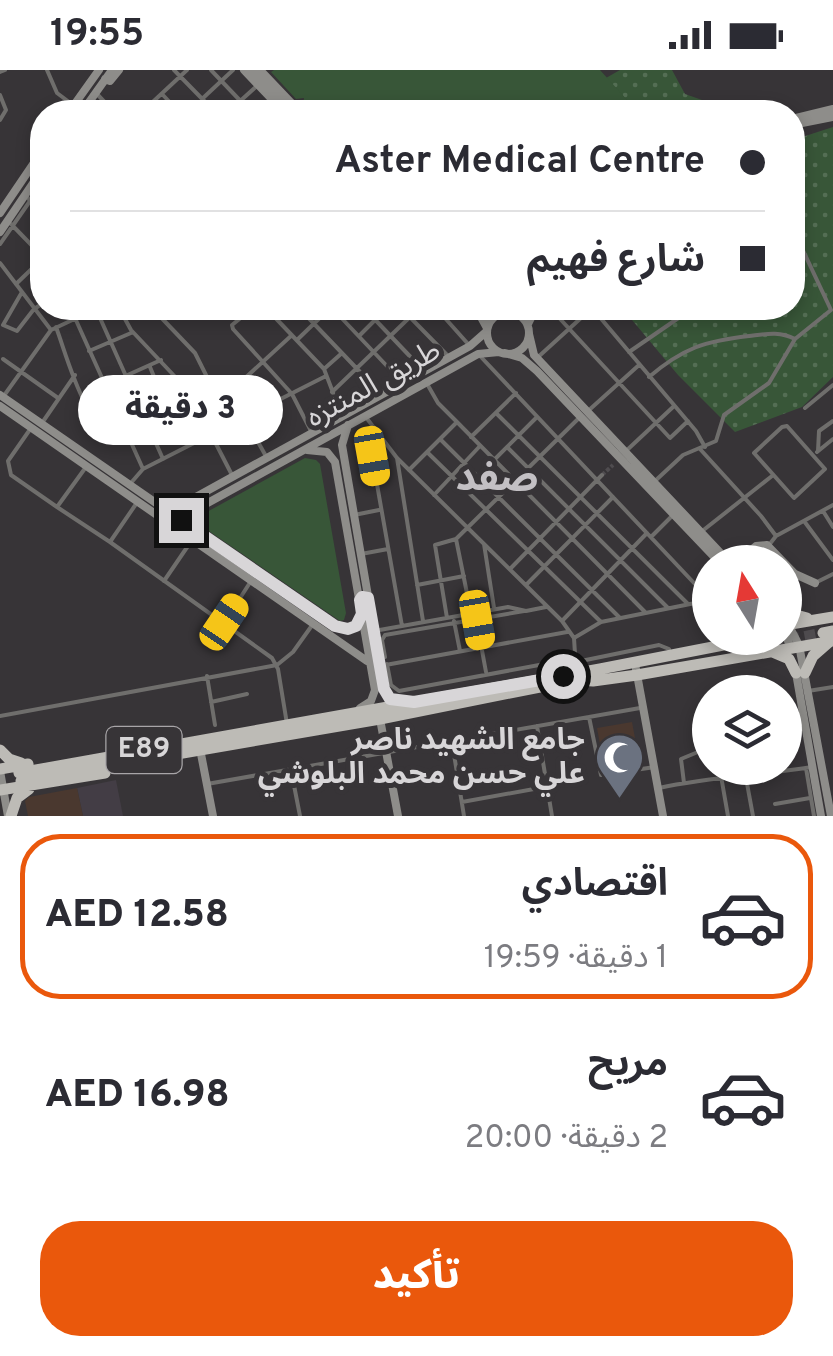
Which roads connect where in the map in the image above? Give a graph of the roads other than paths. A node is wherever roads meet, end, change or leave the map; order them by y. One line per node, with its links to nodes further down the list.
1 (47, 70): 17 (street)
2 (99, 70): 18 (street)
3 (115, 70): 13 (street)
4 (174, 70): 10 (street)
5 (187, 70): 10 (street)
6 (211, 70): 12 (street)
7 (233, 70): 12 (street)
8 (244, 70): 11 (street)
9 (252, 70): 11 (street)
10 (180, 76): 14 (street); 16 (street)
11 (263, 76): 24 (street); 25 (street); 26 (street)
12 (221, 81): 16 (street); 23 (street)
13 (96, 93): 19 (street); 20 (street)
14 (162, 94): 21 (street); 22 (street)
15 (0, 95): 28 (street)
16 (202, 99)
17 (64, 100)
18 (78, 100)
19 (92, 100)
20 (103, 100)
21 (156, 100)
22 (168, 100)
23 (239, 100)
24 (241, 100)
25 (275, 100)
26 (288, 100)
27 (832, 115): 29 (street)
28 (0, 120)
29 (805, 120)
30 (30, 169): 32 (street)
31 (30, 190): 33 (street)
32 (0, 213)
33 (10, 223): 34 (street); 35 (street); 36 (street)
34 (0, 232)
35 (0, 244)
36 (30, 245)
37 (805, 255): 76 (street)
38 (0, 263): 40 (street)
39 (30, 270): 40 (street)
40 (16, 284): 41 (street)
41 (22, 292): 42 (street); 43 (street)
42 (30, 303)
43 (30, 313)
44 (45, 320): 68 (street)
45 (71, 320): 68 (street)
46 (76, 320): 79 (street)
47 (102, 320): 77 (street)
48 (126, 320): 72 (street)
49 (163, 320): 105 (street)
50 (239, 320): 89 (street)
51 (277, 320): 75 (street)
52 (311, 320): 67 (street)
53 (317, 320): 67 (street)
54 (343, 320): 73 (street)
55 (376, 320): 73 (street); 74 (street)
56 (400, 320): 74 (street)
57 (414, 320): 85 (street)
58 (447, 320): 78 (street)
59 (482, 320): 70 (street)
60 (491, 320): 70 (street)
61 (523, 320): 71 (street)
62 (532, 320): 71 (street)
63 (561, 320): 69 (street)
64 (579, 320): 69 (street)
65 (602, 320): 81 (street)
66 (676, 320): 81 (street)
67 (314, 323): 75 (street); 82 (street)
68 (53, 329): 95 (street); 96 (street)
69 (569, 329): 86 (street); 102 (street)
70 (487, 330): 78 (street, طريق المنتزه); 83 (street)
71 (528, 330): 83 (street); 86 (street)
72 (133, 332): 77 (street); 88 (street)
73 (360, 336): 80 (street)
74 (390, 336): 80 (street); 94 (street)
75 (294, 338): 89 (street); 93 (street)
76 (795, 339): 99 (street); 143 (street)
77 (110, 342): 79 (street); 97 (street)
78 (470, 346): 85 (street, طريق المنتزه)
79 (90, 351): 103 (street)
80 (374, 352): 92 (street); 100 (street)
81 (629, 352): 91 (street)
82 (342, 353): 92 (street); 93 (street)
83 (502, 353): 84 (street, طريق المنتزه); 119 (street)
84 (478, 354): 101 (street, طريق المنتزه); 108 (street)
85 (448, 358): 94 (street, طريق المنتزه)
86 (537, 358): 119 (street)
87 (3, 359): 95 (street)
88 (161, 360): 90 (street); 114 (street)
89 (264, 362): 106 (street); 109 (street)
90 (150, 365): 97 (street); 117 (street)
91 (639, 365): 99 (street); 102 (street)
92 (357, 368): 107 (street); 110 (street)
93 (324, 369): 98 (street)
94 (424, 371): 100 (street, طريق المنتزه)
95 (20, 372): 112 (street); 113 (street)
96 (75, 375): 111 (street); 112 (street)
97 (126, 376): 103 (street); 128 (street)
98 (326, 376): 107 (street); 109 (street)
99 (649, 377): 115 (street)
100 (403, 382): 110 (street, طريق المنتزه)
101 (426, 382): 121 (street, طريق المنتزه); 125 (street)
102 (619, 384): 119 (street); 130 (street)
103 (105, 385): 111 (street); 134 (street)
104 (833, 386): 116 (street)
105 (214, 391): 106 (street); 114 (street)
106 (231, 391): 123 (street)
107 (332, 392): 120 (street)
108 (516, 393): 118 (street); 122 (street)
109 (292, 394): 123 (street); 132 (street)
110 (382, 394): 120 (street, طريق المنتزه)
111 (82, 395): 134 (street)
112 (58, 398): 127 (street)
113 (1, 399): 127 (street); 131 (street)
114 (195, 400): 117 (street); 133 (street)
115 (674, 406): 126 (street); 130 (street)
116 (805, 408)
117 (169, 413): 128 (street)
118 (496, 413): 135 (street); 136 (street)
119 (584, 414): 137 (street); 150 (street)
120 (342, 416): 132 (street, طريق المنتزه)
121 (364, 416): 129 (street, طريق المنتزه); 140 (street)
122 (537, 417): 135 (street); 137 (street)
123 (244, 418): 133 (street); 148 (street)
124 (833, 421): 146 (street)
125 (457, 422): 136 (street); 139 (street)
126 (688, 422): 130 (street); 143 (street)
127 (42, 423): 154 (street)
128 (148, 424): 134 (street); 151 (street)
129 (349, 424): 144 (street, طريق المنتزه); 181 (street)
130 (655, 424): 150 (street)
131 (31, 428): 154 (street); 173 (street)
132 (312, 433): 148 (street, طريق المنتزه)
133 (212, 434): 151 (street); 160 (street)
134 (127, 435): 156 (street)
135 (519, 435): 142 (street); 147 (street)
136 (471, 436): 141 (street)
137 (558, 439): 147 (street); 161 (street)
138 (833, 439): 146 (street)
139 (440, 440): 145 (street); 153 (street)
140 (380, 441): 149 (street); 176 (street)
141 (480, 446): 152 (street); 153 (street)
142 (507, 447): 152 (street); 155 (street)
143 (702, 448): 163 (street); 170 (street)
144 (302, 450): 165 (street, طريق المنتزه); 222 (street)
145 (427, 452): 157 (street); 158 (street)
146 (816, 453): 159 (street); 159 (street)
147 (540, 457): 155 (street); 169 (street)
148 (267, 458): 160 (street, طريق المنتزه)
149 (397, 458): 157 (street); 219 (street)
150 (619, 458): 163 (street); 180 (street)
151 (163, 459): 156 (street)
152 (494, 460): 162 (street)
153 (464, 463): 158 (street); 168 (street)
154 (94, 468): 164 (street); 171 (street); 173 (street)
155 (528, 468): 162 (street); 175 (street)
156 (143, 470): 164 (street)
157 (409, 470): 166 (street)
158 (452, 476): 166 (street); 177 (street)
159 (772, 476): 170 (street)
160 (234, 477): 165 (street, طريق المنتزه)
161 (599, 477): 167 (street); 169 (street)
162 (515, 482): 168 (street); 183 (street)
163 (654, 482): 187 (street)
164 (130, 484): 174 (street)
165 (215, 493): 174 (street, طريق المنتزه); 190 (street)
166 (434, 495): 186 (street)
167 (613, 496): 179 (street); 188 (street)
168 (499, 497): 177 (street); 194 (street)
169 (580, 497): 175 (street); 179 (street)
170 (743, 499): 187 (street); 189 (street)
171 (138, 502): 193 (street); 195 (street)
172 (833, 505): 178 (street)
173 (58, 506): 195 (street)
174 (162, 507): 190 (street)
175 (568, 509): 183 (street); 184 (street)
176 (382, 510): 181 (street); 202 (street)
177 (486, 510): 186 (street); 203 (street)
178 (822, 511): 182 (street); 185 (street)
179 (597, 513): 184 (street); 201 (street)
180 (674, 514): 188 (street); 197 (street)
181 (354, 515): 204 (street)
182 (804, 521): 189 (street); 206 (street)
183 (555, 522): 192 (street); 194 (street)
184 (585, 525): 192 (street); 207 (street)
185 (833, 527)
186 (468, 528): 191 (street); 196 (street)
187 (701, 532): 198 (street)
188 (649, 535): 201 (street); 217 (street)
189 (776, 536): 199 (street)
190 (209, 539): 200 (street); 232 (street)
191 (456, 539): 212 (street); 216 (street)
192 (571, 539): 205 (street); 211 (street)
193 (192, 540): 200 (street); 214 (street)
194 (538, 540): 203 (street); 205 (street)
195 (110, 542): 214 (street)
196 (484, 544): 209 (street); 228 (street)
197 (702, 545)
198 (713, 545)
199 (770, 545)
200 (204, 548): 215 (street)
201 (632, 548): 207 (street); 225 (street)
202 (388, 549): 204 (street); 241 (street)
203 (528, 551): 208 (street); 209 (street)
204 (361, 554): 222 (street)
205 (555, 556): 208 (street); 221 (street)
206 (833, 560)
207 (620, 561): 211 (street); 227 (street)
208 (544, 567): 220 (street); 223 (street)
209 (510, 569): 220 (street)
210 (833, 574): 218 (street)
211 (607, 575): 221 (street); 231 (street)
212 (464, 576): 216 (street); 230 (street)
213 (802, 577): 218 (street)
214 (164, 581): 236 (street)
215 (251, 581): 236 (street); 240 (street)
216 (441, 581): 219 (street); 234 (street)
217 (692, 581)
218 (815, 583)
219 (417, 585): 237 (street)
220 (526, 585): 226 (street)
221 (591, 591): 223 (street); 233 (street)
222 (364, 600): 232 (street); 246 (street)
223 (580, 603): 238 (street); 239 (street)
224 (692, 603): 225 (street)
225 (688, 604): 227 (street)
226 (547, 606): 229 (street); 238 (street)
227 (668, 608): 231 (street)
228 (494, 610): 229 (street); 230 (street)
229 (526, 611): 235 (street)
230 (473, 613): 234 (street); 235 (street)
231 (646, 613): 233 (street)
232 (362, 614): 259 (street)
233 (620, 618): 239 (street)
234 (452, 619): 235 (street); 237 (street); 252 (street); 259 (street)
235 (477, 620): 250 (street)
236 (224, 622): 253 (street)
237 (423, 622): 241 (street)
238 (562, 622): 247 (street)
239 (601, 622): 248 (street)
240 (312, 624): 259 (street); 260 (street)
241 (402, 626): 246 (street)
242 (828, 629): 243 (highway); 244 (highway); 245 (highway); 264 (highway)
243 (802, 630)
244 (802, 630)
245 (802, 630)
246 (374, 631): 259 (street)
247 (568, 631): 248 (street); 250 (street)
248 (574, 638): 257 (street)
249 (692, 643): 251 (highway)
250 (482, 647): 252 (street); 265 (street)
251 (659, 649): 258 (street); 263 (highway)
252 (460, 650): 259 (street)
253 (266, 653): 260 (street); 261 (street)
254 (707, 655): 263 (highway)
255 (783, 655): 264 (highway)
256 (795, 655): 264 (street)
257 (572, 656): 258 (street); 265 (street)
258 (581, 660): 262 (street)
259 (381, 663): 267 (street); 271 (street); 274 (street)
260 (277, 665): 261 (street); 278 (street)
261 (257, 667): 266 (street)
262 (600, 669): 263 (highway); 271 (highway, E89)
263 (634, 669): 273 (street); 277 (highway, E89)
264 (800, 673): 270 (street); 270 (street)
265 (486, 674): 267 (street)
266 (206, 676): 272 (street); 275 (street)
267 (448, 682): 271 (street)
268 (833, 686): 270 (street)
269 (248, 694): 272 (street)
270 (806, 698): 290 (street); 307 (street)
271 (420, 700): 274 (highway, E89)
272 (211, 702): 279 (street)
273 (644, 707): 276 (street); 289 (street)
274 (346, 713): 278 (highway, E89)
275 (2, 715)
276 (589, 717): 280 (street); 289 (street)
277 (380, 719): 283 (highway, E89); 286 (street)
278 (287, 724): 281 (highway, E89)
279 (215, 725)
280 (537, 726): 282 (street); 301 (street)
281 (269, 727): 283 (highway, E89); 288 (highway)
282 (452, 742): 286 (street); 305 (street)
283 (231, 744): 285 (highway)
284 (0, 750): 288 (highway)
285 (201, 754): 297 (street); 300 (highway)
286 (387, 754): 293 (street); 311 (street)
287 (692, 754): 296 (street)
288 (30, 764): 292 (highway)
289 (655, 766): 302 (street)
290 (810, 767): 291 (street); 294 (street); 304 (street)
291 (802, 768)
292 (0, 770): 303 (street)
293 (291, 770): 297 (street); 310 (street)
294 (815, 780): 307 (street); 317 (street)
295 (692, 781): 296 (street)
296 (684, 783): 302 (street)
297 (206, 784): 309 (street)
298 (723, 785): 315 (street)
299 (749, 785): 316 (street)
300 (38, 786): 303 (highway); 308 (highway)
301 (547, 786): 305 (street); 313 (street)
302 (659, 788): 314 (street)
303 (2, 791): 308 (street)
304 (811, 798): 306 (street); 317 (street)
305 (462, 802): 312 (street)
306 (775, 804)
307 (829, 804): 318 (street)
308 (10, 816)
309 (212, 816)
310 (300, 816)
311 (398, 816)
312 (464, 816)
313 (552, 816)
314 (663, 816)
315 (728, 816)
316 (753, 816)
317 (818, 816)
318 (831, 816)

